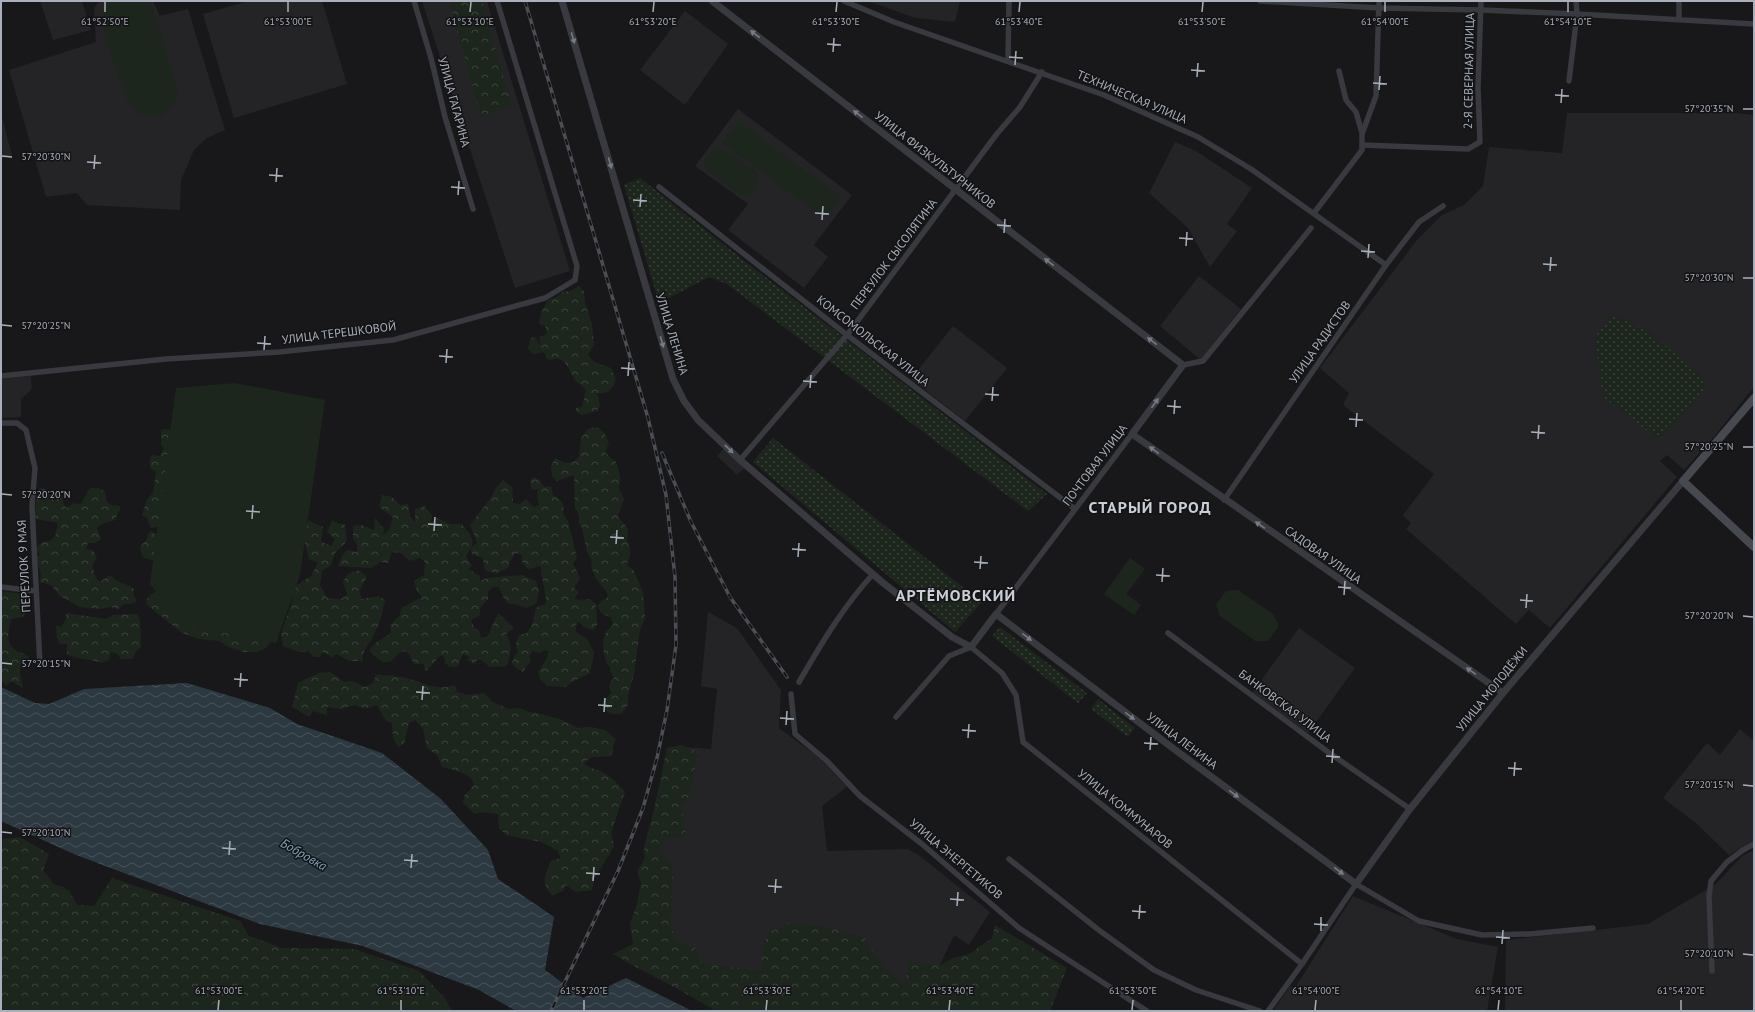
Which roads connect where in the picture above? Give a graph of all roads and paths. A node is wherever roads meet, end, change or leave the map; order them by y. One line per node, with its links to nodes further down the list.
1 (414, 1): 26 (street, УЛИЦА ГАГАРИНА)
2 (497, 1): 32 (street, УЛИЦА ТЕРЕШКОВОЙ)
3 (562, 1): 36 (street, УЛИЦА ЛЕНИНА, one-way to 36)
4 (712, 1): 24 (street, УЛИЦА ФИЗКУЛЬТУРНИКОВ, one-way to 4)
5 (844, 1): 17 (street, ТЕХНИЧЕСКАЯ УЛИЦА)
6 (1008, 1): 17 (street)
7 (1260, 1): 12 (street)
8 (1379, 1): 12 (street)
9 (1481, 1): 13 (street, 2-Я СЕВЕРНАЯ УЛИЦА)
10 (1576, 1): 14 (street)
11 (1679, 1): 15 (street)
12 (1378, 8): 13 (street); 21 (street)
13 (1481, 10): 14 (street); 22 (street, 2-Я СЕВЕРНАЯ УЛИЦА)
14 (1577, 14): 15 (street); 20 (street)
15 (1679, 19): 16 (street)
16 (1754, 24)
17 (1008, 61): 19 (street, ТЕХНИЧЕСКАЯ УЛИЦА)
18 (1339, 71): 21 (street)
19 (1042, 72): 24 (street, ПЕРЕУЛОК СЫСОЛЯТИНА); 27 (street, ТЕХНИЧЕСКАЯ УЛИЦА)
20 (1569, 81)
21 (1362, 134): 22 (street)
22 (1362, 145): 27 (street)
23 (659, 187): 30 (street, КОМСОМОЛЬСКАЯ УЛИЦА)
24 (956, 190): 30 (street, ПЕРЕУЛОК СЫСОЛЯТИНА); 31 (street, УЛИЦА ФИЗКУЛЬТУРНИКОВ, one-way to 24)
25 (1444, 206): 29 (street, УЛИЦА РАДИСТОВ)
26 (473, 209)
27 (1314, 214): 29 (street, ТЕХНИЧЕСКАЯ УЛИЦА)
28 (1311, 228): 31 (street)
29 (1386, 265): 38 (street, УЛИЦА РАДИСТОВ)
30 (847, 335): 36 (street, ПЕРЕУЛОК СЫСОЛЯТИНА); 39 (street, КОМСОМОЛЬСКАЯ УЛИЦА)
31 (1183, 365): 35 (street, ПОЧТОВАЯ УЛИЦА, one-way to 31)
32 (1, 376)
33 (1754, 398): 37 (main road, УЛИЦА МОЛОДЁЖИ)
34 (1, 423): 43 (street, ПЕРЕУЛОК 9 МАЯ)
35 (1132, 434): 38 (street, САДОВАЯ УЛИЦА, one-way to 35); 39 (street, ПОЧТОВАЯ УЛИЦА)
36 (740, 460): 41 (street, УЛИЦА ЛЕНИНА)
37 (1683, 481): 40 (main road); 49 (street, УЛИЦА МОЛОДЁЖИ)
38 (1224, 500): 49 (street, САДОВАЯ УЛИЦА, one-way to 38)
39 (1075, 509): 44 (street, ПОЧТОВАЯ УЛИЦА)
40 (1754, 547)
41 (873, 574): 46 (street, УЛИЦА ЛЕНИНА); 48 (street)
42 (1, 587): 43 (street)
43 (36, 591): 47 (street, ПЕРЕУЛОК 9 МАЯ)
44 (996, 614): 46 (street, ПОЧТОВАЯ УЛИЦА); 55 (street, УЛИЦА ЛЕНИНА, one-way to 55)
45 (1168, 633): 52 (street, БАНКОВСКАЯ УЛИЦА)
46 (971, 647): 51 (street); 57 (street, УЛИЦА КОММУНАРОВ)
47 (40, 665)
48 (799, 682)
49 (1502, 693): 52 (street, УЛИЦА МОЛОДЁЖИ)
50 (790, 694): 59 (street, УЛИЦА ЭНЕРГЕТИКОВ)
51 (896, 717)
52 (1410, 809): 55 (street, УЛИЦА МОЛОДЁЖИ)
53 (1754, 844): 58 (street)
54 (1009, 859): 60 (street)
55 (1356, 884): 56 (street); 57 (street, УЛИЦА МОЛОДЁЖИ)
56 (1593, 928)
57 (1302, 964): 61 (street, УЛИЦА МОЛОДЁЖИ)
58 (1712, 971)
59 (1147, 1011)
60 (1260, 1011)
61 (1268, 1011)

